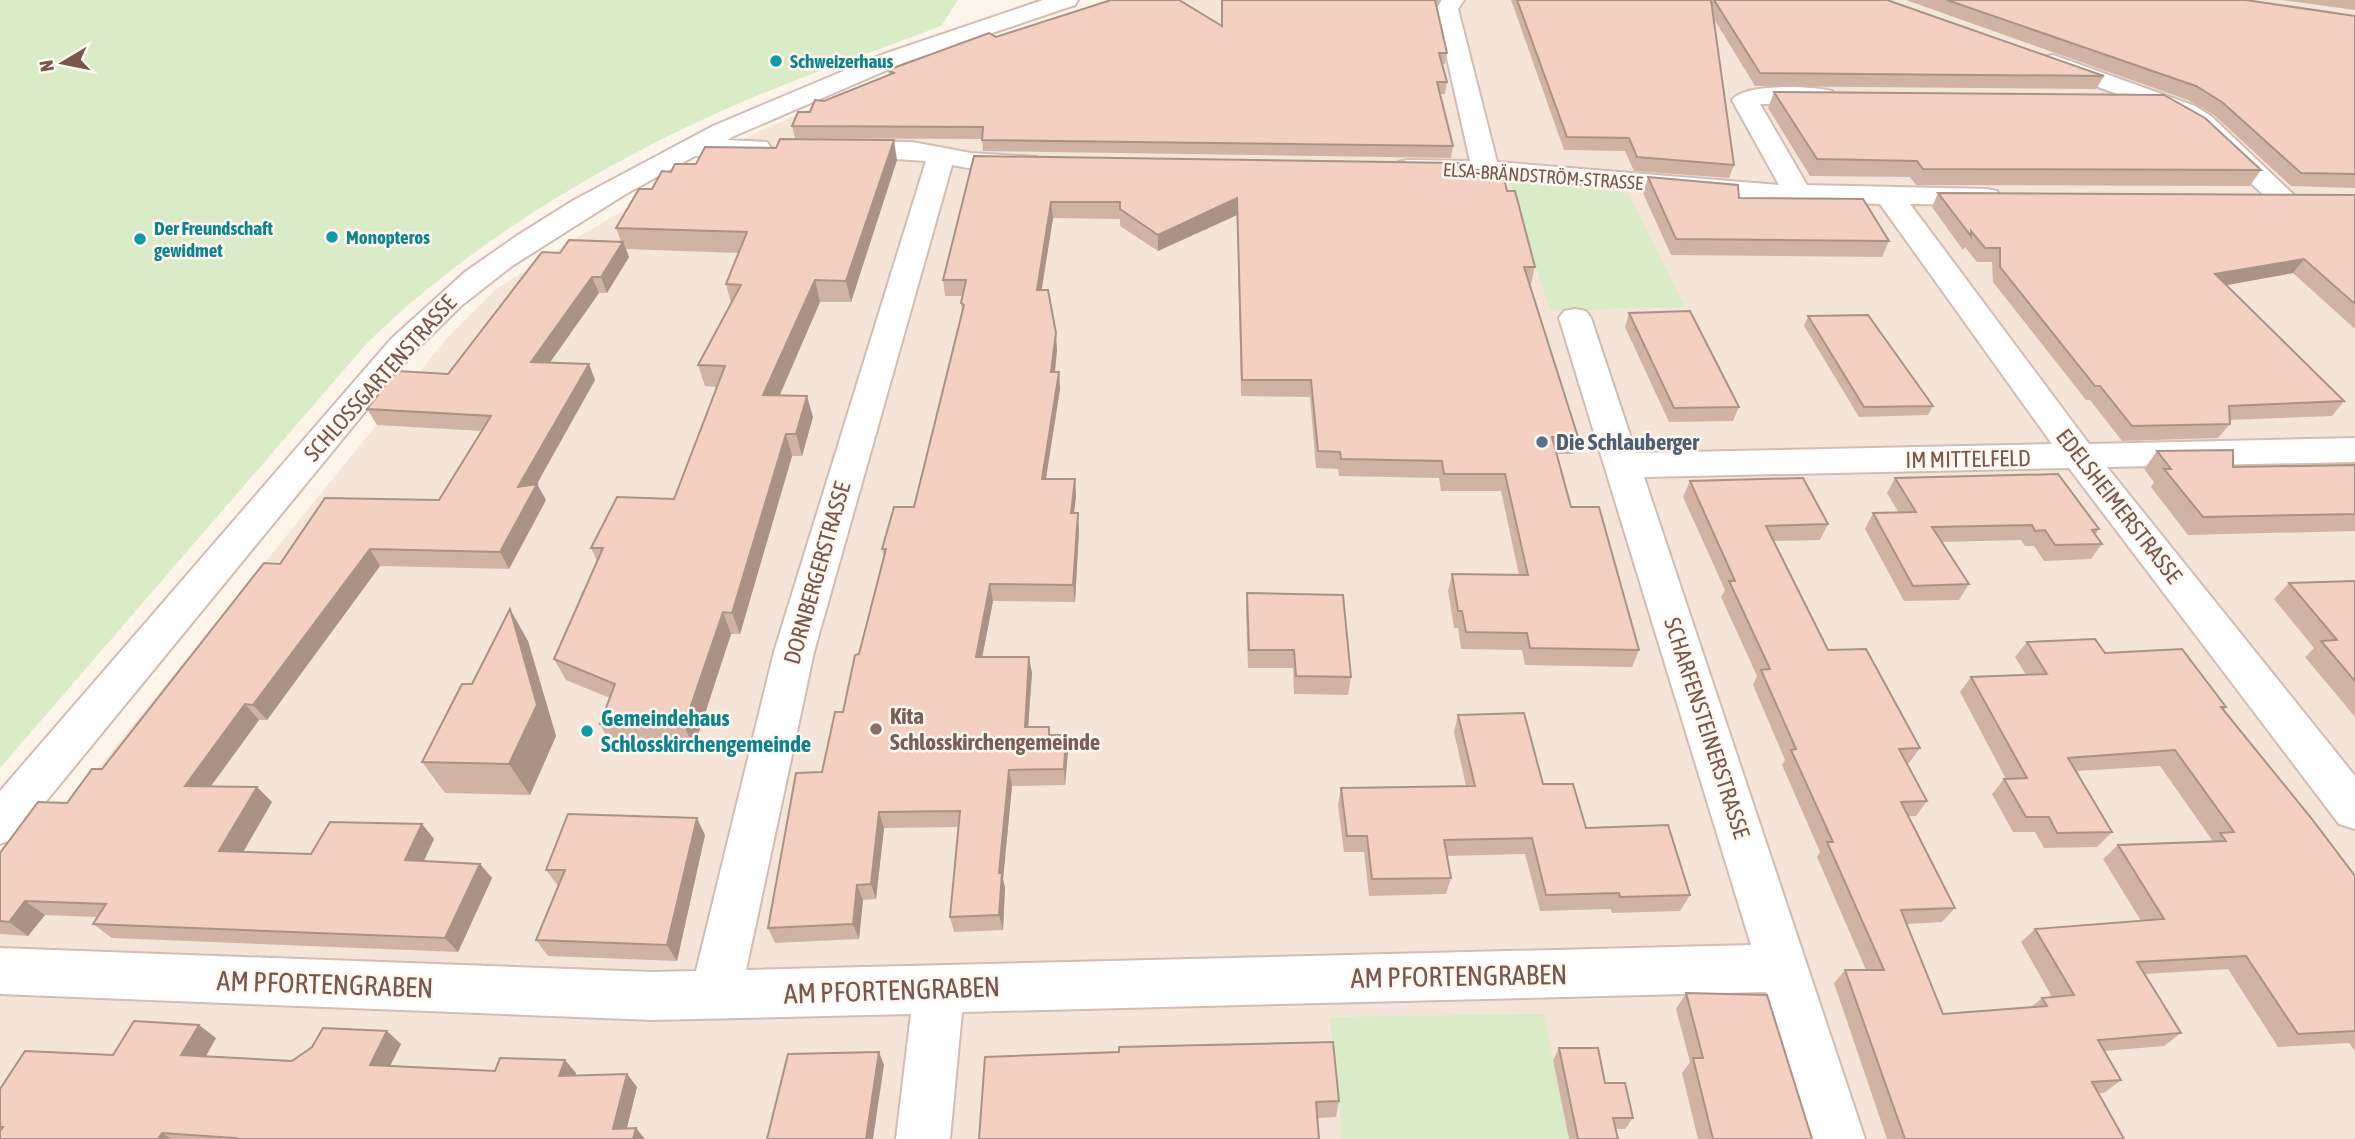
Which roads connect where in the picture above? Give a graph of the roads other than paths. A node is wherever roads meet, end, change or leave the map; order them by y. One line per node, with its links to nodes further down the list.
1 (1067, 0): 7 (street, SCHLOSSGARTENSTRASSE)
2 (1453, 0): 13 (street)
3 (2028, 53): 6 (street)
4 (1841, 97): 14 (street)
5 (2089, 99): 6 (street)
6 (2158, 100): 17 (street)
7 (690, 148): 8 (street); 23 (street, SCHLOSSGARTENSTRASSE)
8 (785, 149)
9 (822, 149): 10 (street)
10 (941, 155): 11 (street); 27 (street, DORNBERGERSTRASSE)
11 (1053, 163)
12 (1387, 167): 13 (street, ELSA-BRÄNDSTRÖM-STRASSE)
13 (1485, 169): 14 (street, ELSA-BRÄNDSTRÖM-STRASSE)
14 (1798, 195): 15 (street, ELSA-BRÄNDSTRÖM-STRASSE)
15 (1890, 197): 16 (street, ELSA-BRÄNDSTRÖM-STRASSE); 20 (street, EDELSHEIMERSTRASSE)
16 (2012, 197)
17 (2242, 198)
18 (1575, 318): 21 (street, SCHARFENSTEINERSTRASSE)
19 (2355, 450): 20 (street, IM MITTELFELD)
20 (2080, 457): 21 (street, IM MITTELFELD); 22 (street, EDELSHEIMERSTRASSE)
21 (1623, 465): 24 (street, SCHARFENSTEINERSTRASSE)
22 (2355, 810)
23 (0, 824)
24 (1784, 968): 26 (street, AM PFORTENGRABEN); 29 (street, SCHARFENSTEINERSTRASSE)
25 (0, 971): 27 (street, AM PFORTENGRABEN)
26 (939, 987): 27 (street, AM PFORTENGRABEN); 28 (street)
27 (715, 996)
28 (923, 1139)
29 (1838, 1139)

